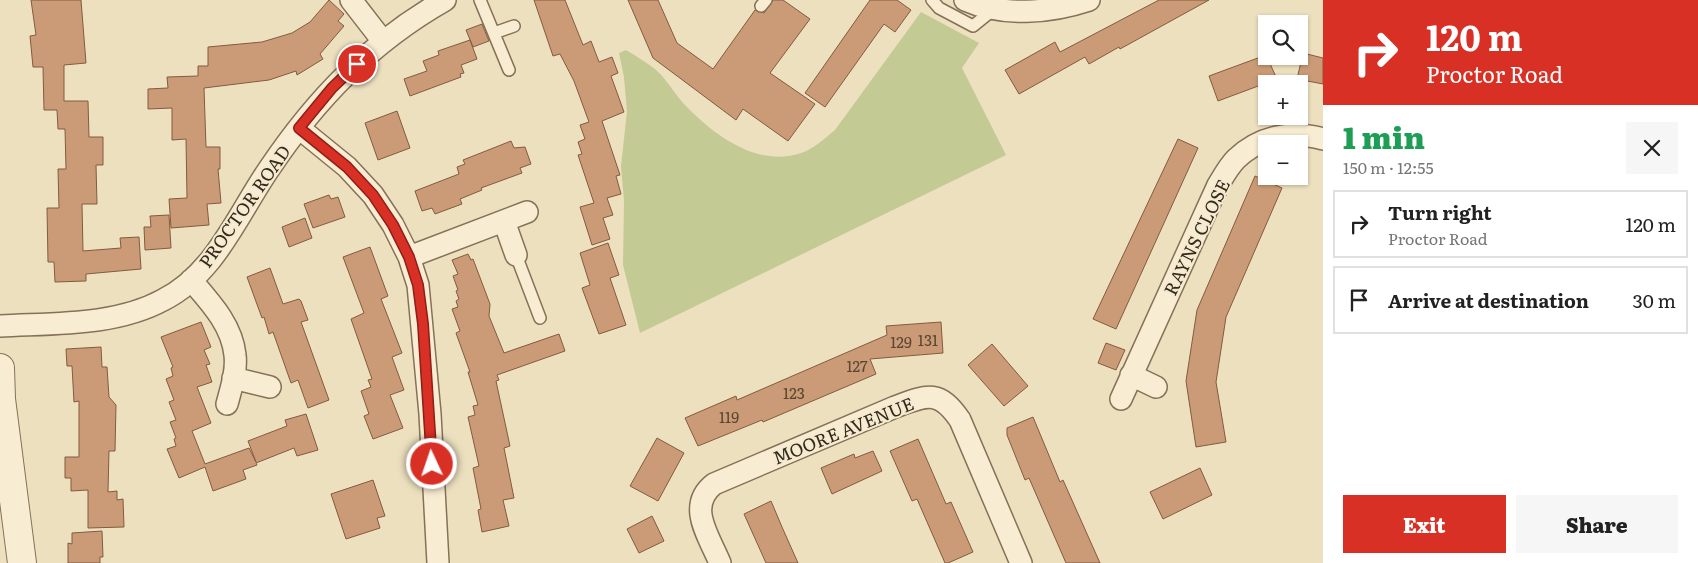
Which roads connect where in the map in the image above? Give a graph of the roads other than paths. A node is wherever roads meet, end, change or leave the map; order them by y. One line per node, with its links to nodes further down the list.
1 (351, 0): 10 (street)
2 (445, 0): 10 (street, PROCTOR ROAD)
3 (480, 0): 9 (lane)
4 (932, 0): 7 (lane)
5 (965, 0): 7 (street)
6 (1088, 0): 7 (street)
7 (994, 9)
8 (514, 26): 9 (lane)
9 (494, 33): 11 (lane)
10 (382, 40): 12 (street, PROCTOR ROAD)
11 (509, 70)
12 (299, 128): 17 (street); 18 (street, PROCTOR ROAD)
13 (1323, 138): 22 (street, RAYNS CLOSE)
14 (526, 212): 15 (street)
15 (504, 221): 16 (street); 17 (street)
16 (516, 255): 19 (lane)
17 (409, 257): 29 (street)
18 (191, 280): 20 (street, PROCTOR ROAD); 23 (street)
19 (540, 318)
20 (0, 326)
21 (0, 368): 28 (street)
22 (1131, 375): 25 (street); 26 (street, RAYNS CLOSE)
23 (233, 378): 24 (street); 27 (street)
24 (270, 387)
25 (1156, 387)
26 (1121, 399)
27 (227, 404)
28 (22, 563)
29 (438, 563)
30 (720, 563): 31 (street, MOORE AVENUE)
31 (1021, 563)

